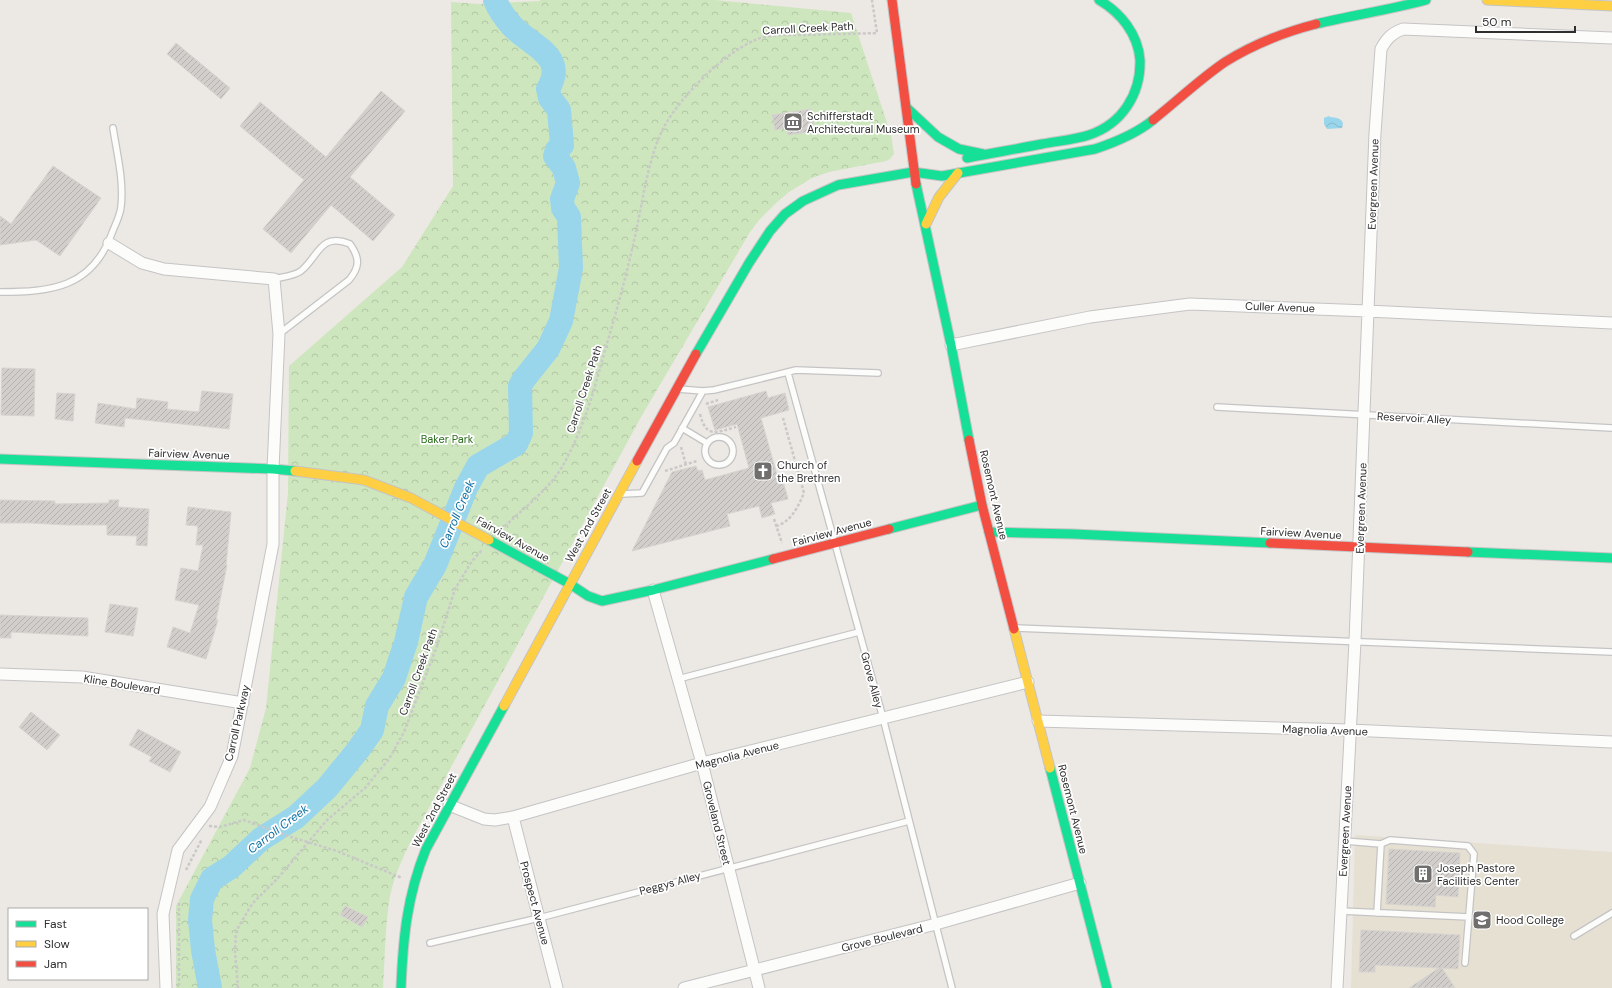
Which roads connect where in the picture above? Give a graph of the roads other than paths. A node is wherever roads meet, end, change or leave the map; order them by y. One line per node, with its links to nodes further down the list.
1 (892, 0): 7 (main road, Rosemont Avenue)
2 (1099, 0): 9 (main road)
3 (1426, 0): 13 (main road)
4 (1487, 0): 5 (main road)
5 (1612, 6)
6 (1612, 38): 18 (street, Evergreen Avenue)
7 (908, 108): 9 (main road); 12 (main road, Rosemont Avenue)
8 (113, 128): 15 (lane)
9 (983, 154): 10 (main road)
10 (955, 160)
11 (934, 165): 12 (main road)
12 (913, 172): 13 (main road); 14 (main road, Rosemont Avenue); 24 (main road, West 2nd Street)
13 (958, 173): 14 (main road)
14 (926, 224): 21 (main road, Rosemont Avenue)
15 (109, 243): 16 (street); 17 (lane)
16 (274, 279): 20 (street, Carroll Parkway); 20 (lane)
17 (0, 292)
18 (1368, 310): 19 (street, Culler Avenue); 21 (street, Culler Avenue); 27 (street, Evergreen Avenue)
19 (1612, 323)
20 (279, 334): 32 (street, Carroll Parkway)
21 (951, 345): 34 (main road, Rosemont Avenue)
22 (788, 373): 23 (lane); 25 (lane); 36 (lane, Grove Alley)
23 (878, 373)
24 (676, 389): 25 (lane); 33 (main road, West 2nd Street)
25 (703, 391): 28 (lane)
26 (1217, 407): 27 (lane, Reservoir Alley)
27 (1365, 415): 29 (lane, Reservoir Alley); 37 (street, Evergreen Avenue)
28 (682, 428): 30 (lane); 33 (lane)
29 (1612, 428)
30 (707, 443): 30 (lane)
31 (0, 459): 32 (main road, Fairview Avenue)
32 (274, 470): 39 (main road, Fairview Avenue); 48 (street, Carroll Parkway)
33 (618, 494): 39 (main road, West 2nd Street)
34 (982, 505): 35 (main road, Rosemont Avenue); 36 (main road, Fairview Avenue)
35 (989, 532): 37 (main road, Fairview Avenue); 41 (main road, Rosemont Avenue)
36 (836, 543): 40 (main road, Fairview Avenue); 42 (lane, Grove Alley)
37 (1359, 548): 38 (main road, Fairview Avenue); 43 (street, Evergreen Avenue)
38 (1612, 558)
39 (570, 584): 40 (main road, Fairview Avenue); 54 (main road, West 2nd Street)
40 (653, 590): 46 (street, Groveland Street)
41 (1014, 628): 43 (lane); 47 (main road, Rosemont Avenue)
42 (859, 632): 46 (lane); 49 (lane, Grove Alley)
43 (1355, 641): 44 (lane); 51 (street, Evergreen Avenue)
44 (1612, 652)
45 (0, 674): 48 (street, Kline Boulevard)
46 (678, 679): 53 (street, Groveland Street)
47 (1028, 682): 49 (street, Magnolia Avenue); 50 (main road, Rosemont Avenue)
48 (243, 703): 71 (street, Carroll Parkway)
49 (883, 718): 53 (street, Magnolia Avenue); 56 (lane, Grove Alley)
50 (1038, 721): 51 (street, Magnolia Avenue); 60 (main road, Rosemont Avenue)
51 (1350, 730): 52 (street, Magnolia Avenue); 57 (street, Evergreen Avenue)
52 (1612, 742)
53 (702, 763): 55 (street, Magnolia Avenue); 59 (street, Groveland Street)
54 (449, 806): 55 (street, Magnolia Avenue); 72 (main road, West 2nd Street)
55 (513, 817): 65 (street, Prospect Avenue)
56 (909, 821): 59 (lane, Peggys Alley); 66 (lane, Grove Alley)
57 (1345, 841): 58 (lane); 61 (street, Evergreen Avenue)
58 (1381, 844): 62 (lane); 64 (lane)
59 (728, 867): 65 (lane, Peggys Alley); 70 (street, Groveland Street)
60 (1080, 883): 66 (street, Grove Boulevard); 77 (main road, Rosemont Avenue)
61 (1341, 911): 62 (lane); 78 (street, Evergreen Avenue)
62 (1377, 913): 64 (lane)
63 (1612, 913): 67 (lane)
64 (1469, 917): 69 (lane)
65 (538, 918): 68 (lane, Peggys Alley); 73 (street, Prospect Avenue)
66 (936, 924): 70 (street, Grove Boulevard); 76 (lane, Grove Alley)
67 (1574, 936)
68 (430, 943)
69 (1465, 963)
70 (755, 969): 74 (street, Grove Boulevard); 75 (street, Groveland Street)
71 (166, 988)
72 (401, 988)
73 (557, 988)
74 (684, 988)
75 (759, 988)
76 (952, 988)
77 (1107, 988)
78 (1337, 988)

